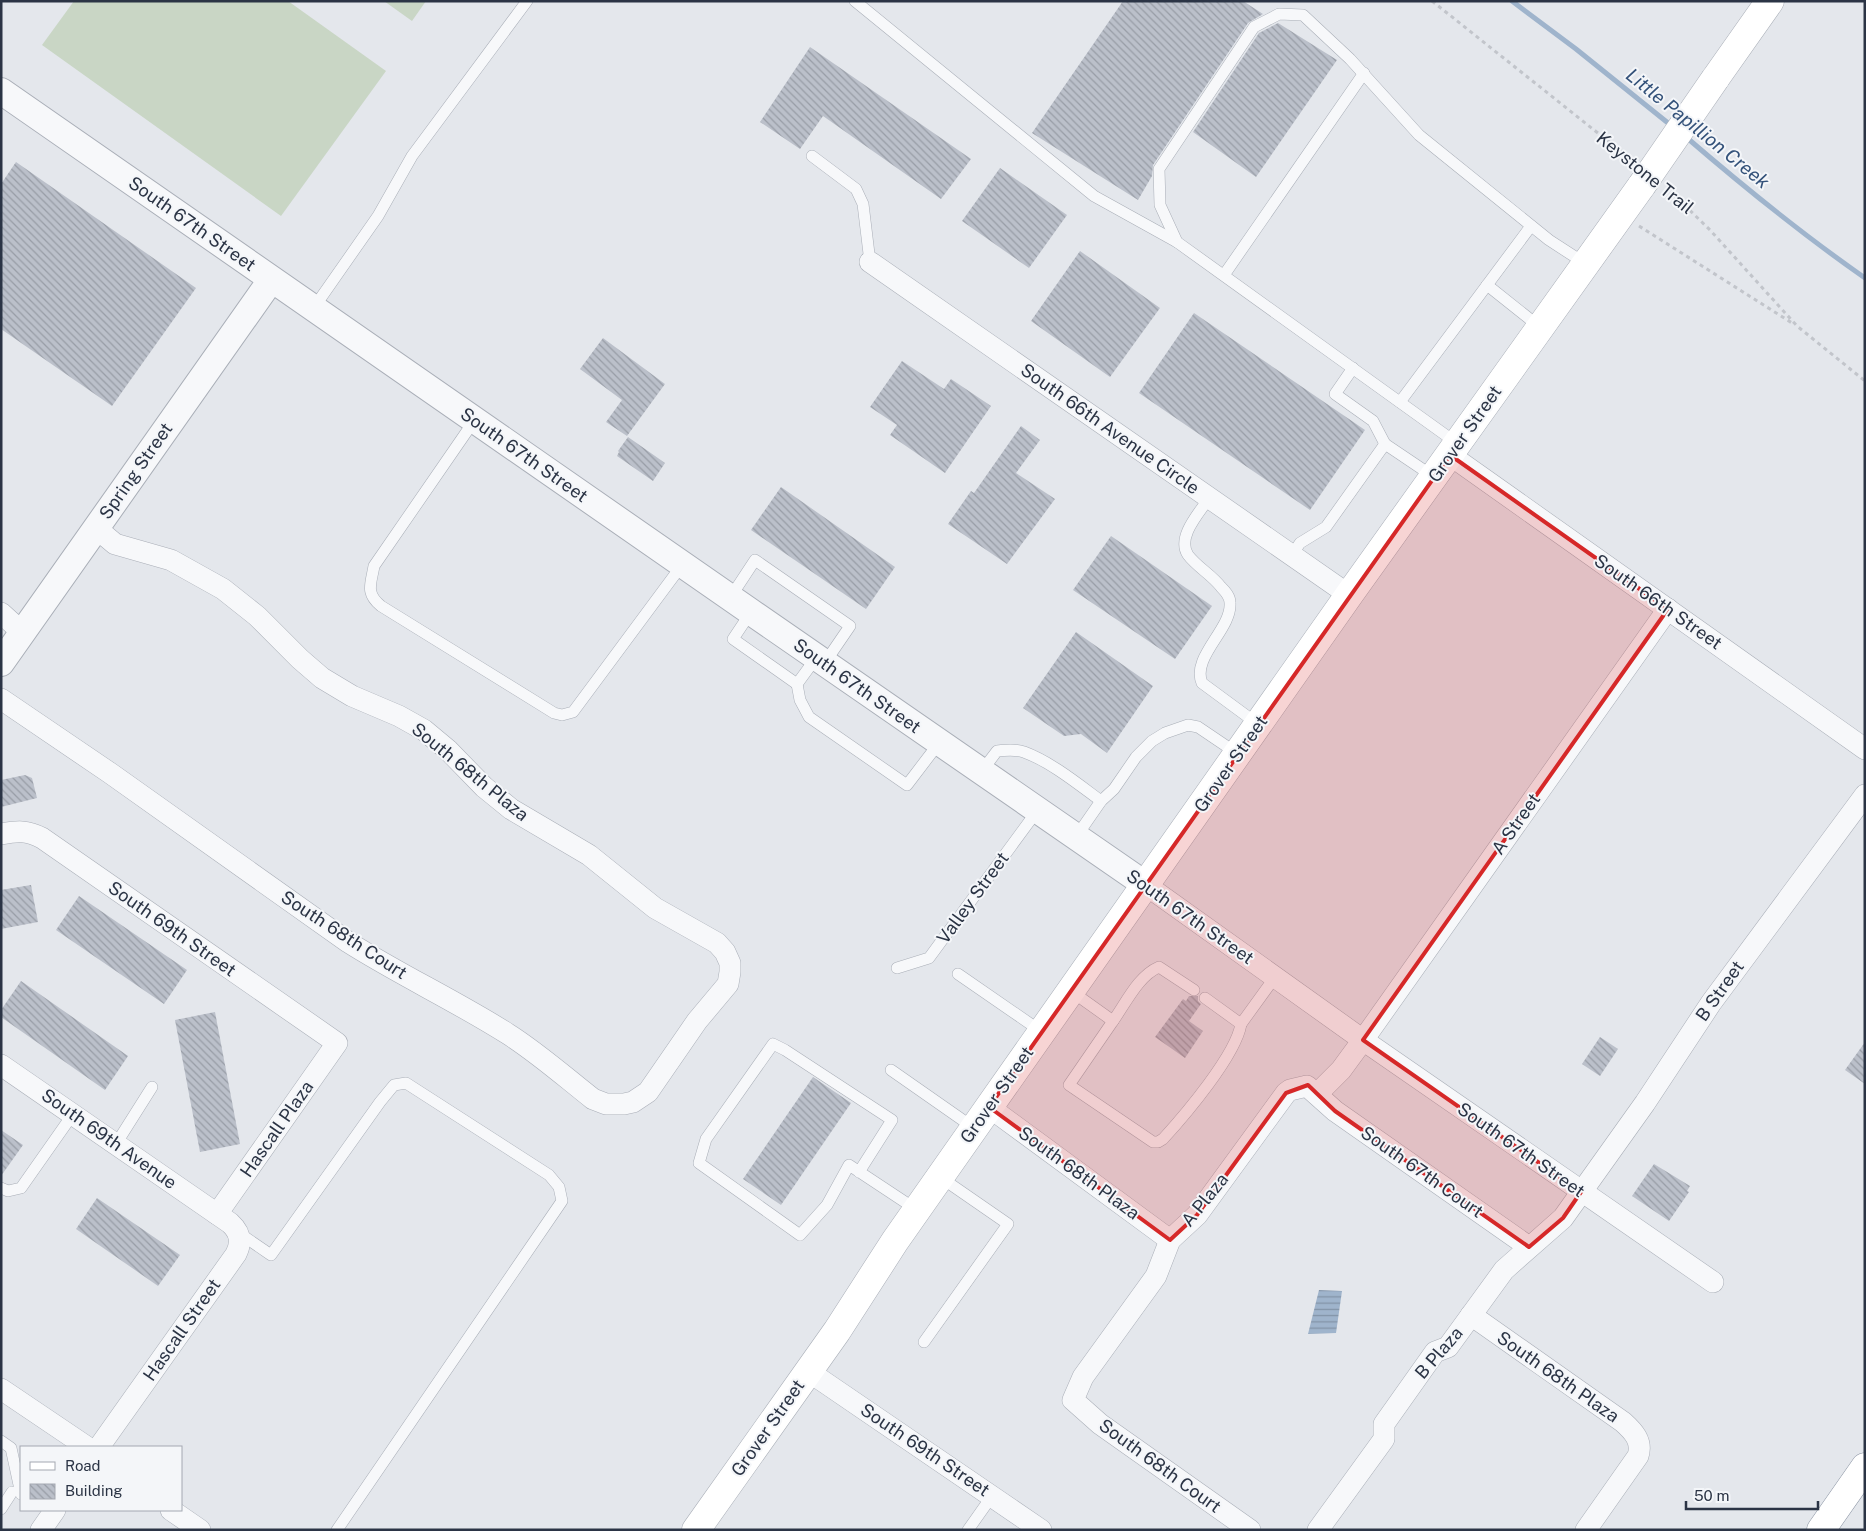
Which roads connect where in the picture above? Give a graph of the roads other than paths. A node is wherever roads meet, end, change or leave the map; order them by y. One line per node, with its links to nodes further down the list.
1 (527, 1): 14 (lane)
2 (855, 1): 8 (lane)
3 (1770, 1): 10 (main road, Grover Street, bridge)
4 (1364, 74): 7 (lane); 8 (lane); 11 (lane)
5 (1, 91): 12 (street, South 67th Street)
6 (812, 156): 9 (lane)
7 (1531, 226): 10 (lane); 13 (lane)
8 (1176, 242): 11 (lane)
9 (870, 262): 22 (street, South 66th Avenue Circle)
10 (1586, 264): 15 (main road, Grover Street)
11 (1224, 275): 16 (lane)
12 (271, 280): 14 (street, South 67th Street); 23 (street, Spring Street)
13 (1487, 285): 15 (lane); 17 (lane)
14 (313, 309): 18 (street, South 67th Street)
15 (1541, 328): 20 (main road, Grover Street)
16 (1353, 368): 17 (lane); 19 (lane)
17 (1400, 402): 20 (lane)
18 (474, 421): 25 (street, South 67th Street); 25 (lane)
19 (1384, 444): 21 (lane); 24 (lane)
20 (1454, 450): 21 (main road, Grover Street); 28 (street, South 66th Street)
21 (1434, 477): 26 (main road, Grover Street)
22 (1209, 498): 24 (street, South 66th Avenue Circle); 36 (lane)
23 (96, 528): 31 (street, Spring Street); 58 (street, South 68th Plaza)
24 (1292, 555): 26 (street, South 66th Avenue Circle)
25 (682, 565): 27 (street, South 67th Street)
26 (1349, 595): 36 (main road, Grover Street)
27 (730, 598): 29 (street, South 67th Street); 32 (lane)
28 (1668, 609): 38 (street, South 66th Street); 56 (street, A Street)
29 (751, 612): 32 (street, South 67th Street); 34 (lane)
30 (1, 613): 31 (street)
31 (23, 633): 33 (street, Spring Street)
32 (820, 661): 34 (lane); 37 (street, South 67th Street)
33 (1, 663)
34 (797, 684): 37 (lane)
35 (1, 699): 58 (street, South 68th Court)
36 (1259, 725): 39 (main road, Grover Street)
37 (939, 743): 40 (street, South 67th Street)
38 (1865, 750)
39 (1238, 754): 42 (lane); 46 (main road, Grover Street)
40 (981, 772): 42 (lane); 43 (street, South 67th Street)
41 (1865, 795): 69 (street, B Street)
42 (1101, 800): 45 (lane)
43 (1037, 811): 45 (street, South 67th Street); 47 (lane, Valley Street)
44 (1, 834): 57 (street, South 69th Street)
45 (1076, 837): 46 (street, South 67th Street)
46 (1146, 885): 49 (street, South 67th Street); 51 (main road, Grover Street)
47 (897, 968)
48 (958, 974): 55 (lane)
49 (1275, 977): 54 (lane); 56 (street, South 67th Street)
50 (1194, 990): 53 (lane)
51 (1071, 991): 53 (lane); 55 (main road, Grover Street)
52 (1206, 998): 54 (lane)
53 (1113, 1021): 54 (lane)
54 (1242, 1024)
55 (1042, 1032): 64 (main road, Grover Street)
56 (1364, 1040): 62 (street); 69 (street, South 67th Street)
57 (337, 1043): 71 (street, Hascall Plaza)
58 (681, 1043)
59 (1, 1065): 63 (street, South 69th Avenue)
60 (891, 1070): 64 (lane)
61 (152, 1087): 65 (lane)
62 (1317, 1094): 73 (street, A Plaza); 74 (street, South 67th Court)
63 (73, 1114): 65 (street, South 69th Avenue); 68 (lane)
64 (982, 1118): 67 (main road, Grover Street); 73 (street, South 68th Plaza)
65 (116, 1144): 71 (street, South 69th Avenue)
66 (859, 1172): 66 (lane); 70 (lane)
67 (940, 1177): 70 (main road, Grover Street); 77 (lane)
68 (1, 1188)
69 (1581, 1192): 74 (street, B Plaza); 75 (street, South 67th Street)
70 (917, 1210): 78 (main road, Grover Street)
71 (217, 1214): 72 (street)
72 (239, 1233): 83 (street, Hascall Street); 90 (lane)
73 (1170, 1240): 80 (street, A Plaza)
74 (1529, 1247): 76 (street, B Plaza)
75 (1713, 1282)
76 (1471, 1316): 95 (street, B Plaza); 96 (street, South 68th Plaza)
77 (924, 1342)
78 (808, 1372): 86 (street, South 69th Street); 91 (main road, Grover Street)
79 (1, 1389): 82 (street)
80 (1073, 1400): 94 (street, South 68th Court)
81 (1, 1441): 85 (lane)
82 (86, 1446)
83 (100, 1446)
84 (1865, 1468): 97 (main road)
85 (14, 1492): 87 (lane)
86 (992, 1496): 92 (lane); 93 (street, South 69th Street)
87 (1, 1508)
88 (172, 1511): 89 (street)
89 (200, 1530)
90 (337, 1530)
91 (696, 1530)
92 (968, 1530)
93 (1041, 1530)
94 (1250, 1530)
95 (1318, 1530)
96 (1586, 1530)
97 (1821, 1530)

